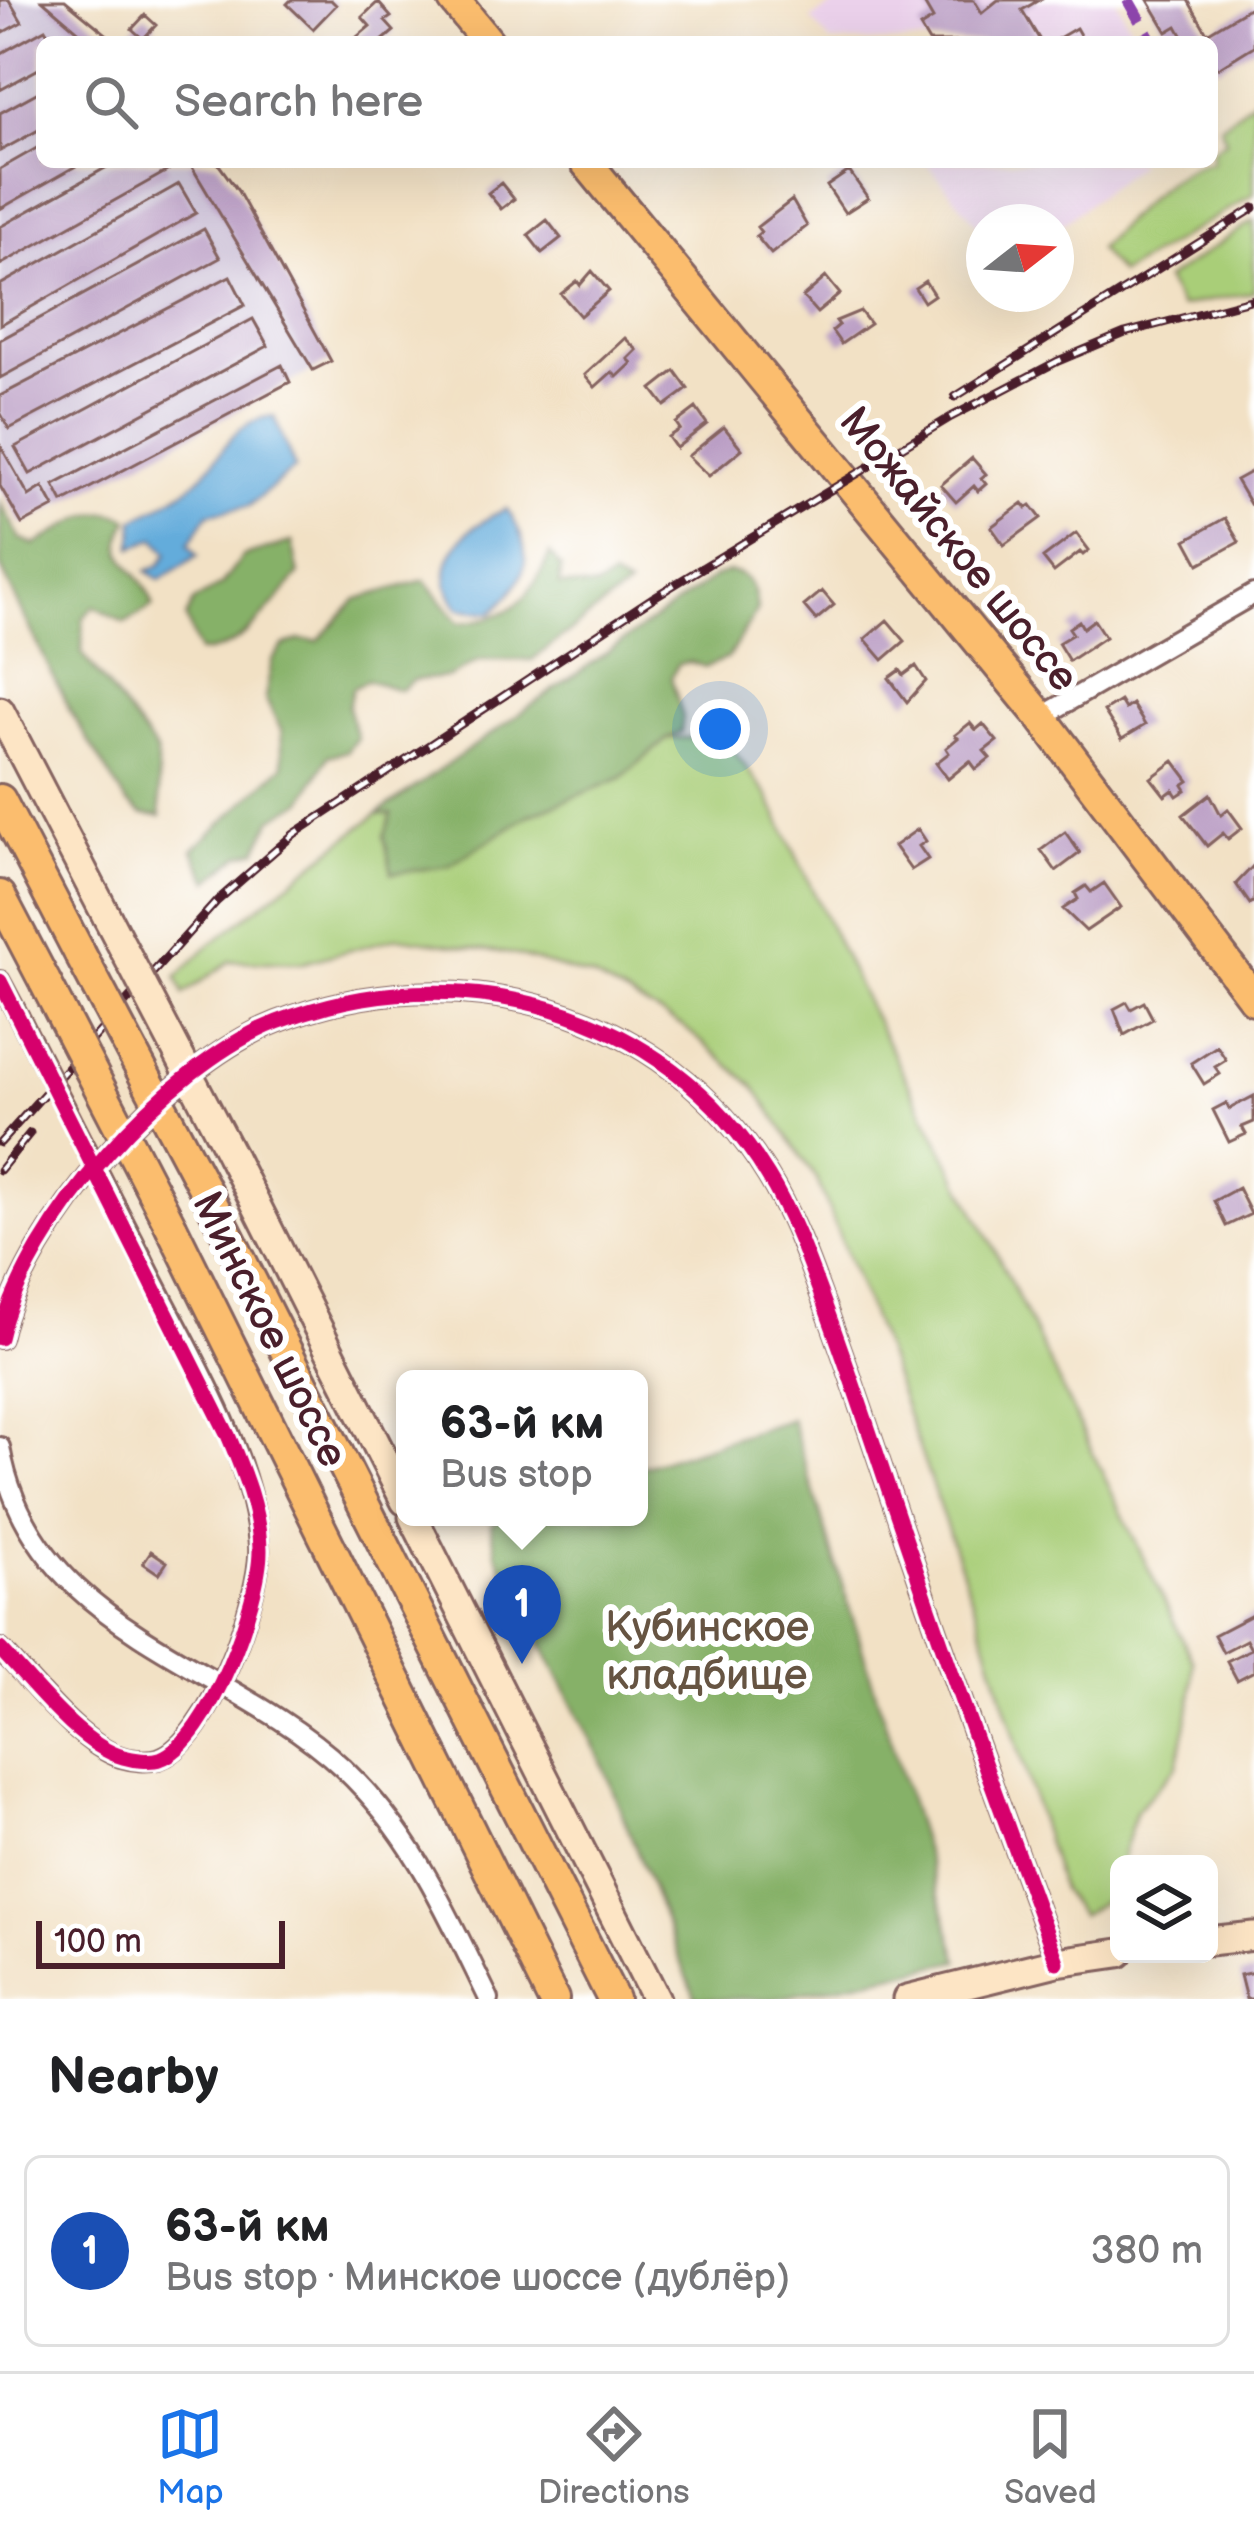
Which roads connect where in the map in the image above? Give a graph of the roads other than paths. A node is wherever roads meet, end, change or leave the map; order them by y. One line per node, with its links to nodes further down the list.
1 (454, 0): 2 (main road)
2 (483, 36)
3 (591, 168): 6 (main road, Можайское шоссе)
4 (1254, 594): 6 (street)
5 (0, 711): 13 (main road, bridge)
6 (1041, 718): 10 (main road, Можайское шоссе)
7 (0, 800): 23 (main road, Минское шоссе, bridge)
8 (0, 896): 22 (main road, Минское шоссе, bridge)
9 (0, 981): 16 (street, bridge)
10 (1254, 999)
11 (0, 1339): 20 (street)
12 (0, 1448): 16 (street)
13 (396, 1483)
14 (418, 1526): 24 (main road)
15 (0, 1648): 16 (street)
16 (217, 1685): 21 (street)
17 (1254, 1936): 18 (main road)
18 (1218, 1940)
19 (1110, 1954): 20 (main road)
20 (1057, 1962): 25 (main road)
21 (489, 1999)
22 (553, 1999)
23 (613, 1999)
24 (656, 1999)
25 (907, 1999)

